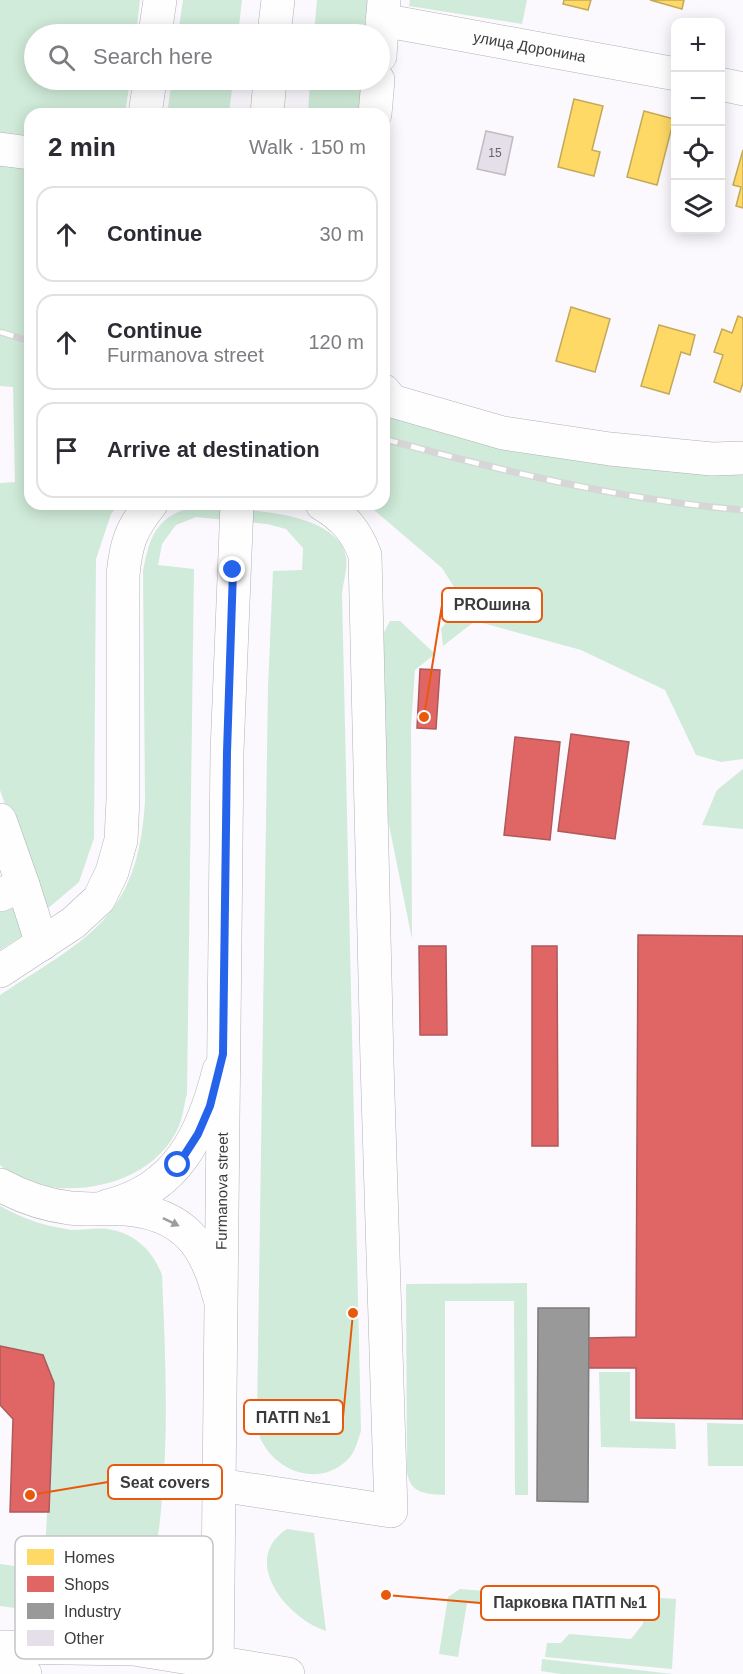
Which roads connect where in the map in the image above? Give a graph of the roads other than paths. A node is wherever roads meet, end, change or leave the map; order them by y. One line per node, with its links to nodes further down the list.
1 (160, 0): 4 (street)
2 (278, 0): 5 (street)
3 (383, 10): 6 (street, улица Доронина)
4 (156, 24)
5 (275, 24)
6 (671, 73)
7 (725, 85): 8 (street)
8 (743, 89)
9 (149, 90): 12 (street)
10 (269, 90): 13 (street)
11 (377, 90): 14 (street)
12 (147, 108)
13 (268, 108)
14 (376, 108)
15 (0, 149): 16 (street)
16 (24, 152)
17 (390, 398): 18 (street)
18 (743, 458)
19 (146, 510): 24 (street)
20 (237, 510): 26 (street, Furmanova street)
21 (332, 510): 30 (street)
22 (0, 820): 23 (street)
23 (11, 890): 24 (street)
24 (42, 944): 25 (street)
25 (0, 971)
26 (223, 1054): 28 (street); 29 (street, Furmanova street)
27 (0, 1185): 28 (street)
28 (93, 1209): 29 (street, one-way to 29)
29 (219, 1298): 30 (street, Furmanova street)
30 (219, 1485): 34 (street, Furmanova street)
31 (0, 1647): 32 (street)
32 (15, 1647)
33 (178, 1659): 34 (street)
34 (217, 1668): 37 (street)
35 (0, 1669): 36 (street)
36 (25, 1674)
37 (288, 1674)

